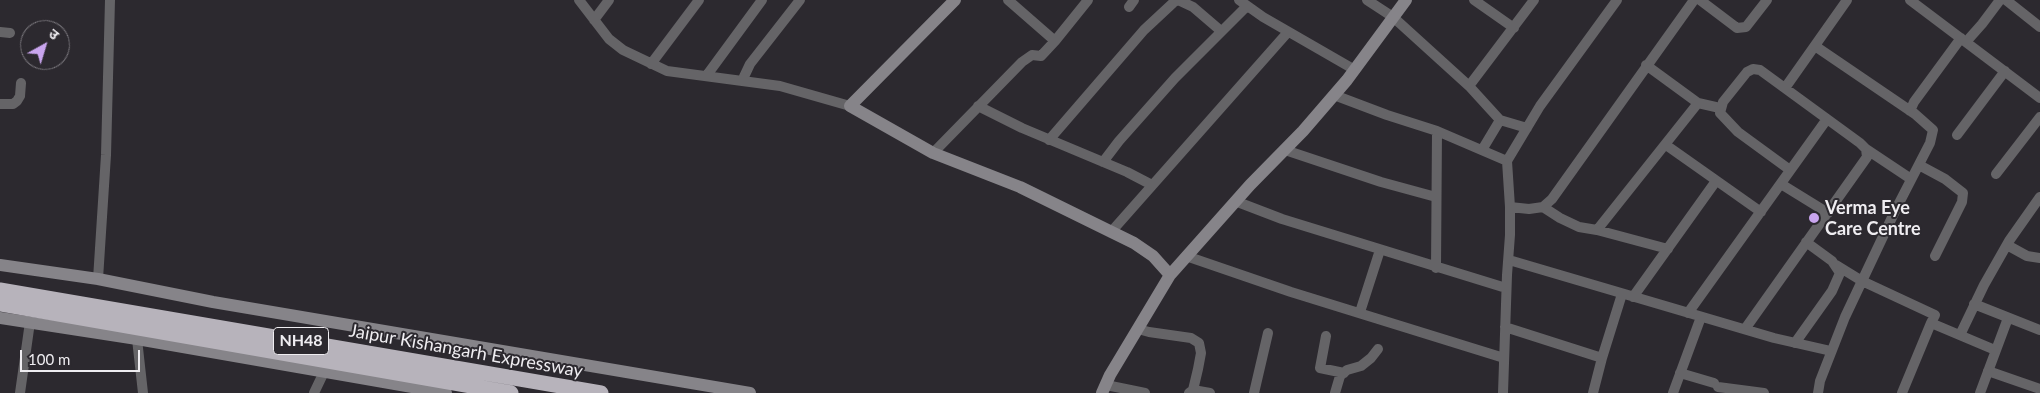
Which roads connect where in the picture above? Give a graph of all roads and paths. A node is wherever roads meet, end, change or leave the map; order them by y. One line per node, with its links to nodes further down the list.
1 (110, 0): 91 (street)
2 (579, 0): 24 (street)
3 (609, 0): 24 (street)
4 (699, 0): 32 (street)
5 (762, 0): 36 (street)
6 (800, 0): 37 (street)
7 (955, 0): 45 (street)
8 (1008, 0): 30 (street)
9 (1088, 0): 30 (street)
10 (1367, 0): 23 (street)
11 (1406, 0): 23 (street)
12 (1474, 0): 26 (street)
13 (1534, 0): 26 (street)
14 (1617, 0): 52 (street)
15 (1694, 0): 33 (street)
16 (1700, 0): 17 (street)
17 (1767, 0)
18 (1847, 0): 31 (street)
19 (1910, 0): 29 (street)
20 (2000, 0): 29 (street)
21 (2006, 0): 25 (street)
22 (1243, 3): 27 (street); 28 (street)
23 (1393, 17): 34 (street); 39 (street)
24 (594, 20): 32 (street)
25 (2040, 27)
26 (1514, 28): 39 (street)
27 (1221, 31): 55 (street); 62 (street)
28 (1288, 32): 34 (street); 69 (street)
29 (1963, 40): 35 (street); 48 (street)
30 (1055, 41): 46 (street)
31 (1816, 46): 40 (street); 48 (street)
32 (651, 64): 36 (street)
33 (1646, 65): 43 (street); 74 (street)
34 (1355, 70): 41 (street)
35 (2005, 72): 42 (street); 54 (street)
36 (707, 75): 37 (street)
37 (742, 81): 45 (street)
38 (21, 83): 44 (street)
39 (1469, 86): 51 (street)
40 (1785, 88): 47 (street); 50 (street)
41 (1334, 95): 53 (street); 58 (street)
42 (2040, 98)
43 (1698, 103): 47 (street); 56 (street)
44 (0, 104)
45 (850, 106): 60 (street)
46 (978, 106): 55 (street); 60 (street)
47 (1720, 108): 64 (street)
48 (1910, 111): 63 (street)
49 (2040, 117): 65 (street)
50 (1827, 119): 57 (street); 64 (street)
51 (1500, 120): 52 (street); 59 (street)
52 (1527, 128): 61 (street)
53 (1437, 131): 59 (street); 70 (street)
54 (1956, 135)
55 (1049, 140): 62 (street)
56 (1666, 144): 67 (street); 77 (street)
57 (1866, 149): 66 (street); 76 (street)
58 (1284, 150): 70 (street); 72 (street)
59 (1482, 150): 61 (street)
60 (932, 153): 78 (street)
61 (1507, 161): 73 (street)
62 (1103, 162): 69 (street)
63 (1919, 165): 66 (street); 84 (street)
64 (1790, 170): 68 (street)
65 (1996, 174)
66 (1911, 179): 92 (street)
67 (1716, 181): 75 (street); 81 (street)
68 (1781, 184): 75 (street); 76 (street)
69 (1152, 185): 78 (street)
70 (1436, 197): 89 (street)
71 (2040, 198): 80 (street)
72 (1235, 201): 82 (street); 83 (street)
73 (1510, 207): 74 (street); 86 (street)
74 (1543, 207): 77 (street)
75 (1761, 212): 100 (street)
76 (1828, 213): 79 (street)
77 (1597, 230): 81 (street)
78 (1111, 232): 90 (street)
79 (1806, 242): 88 (street); 108 (street)
80 (2007, 245): 85 (street); 98 (street)
81 (1668, 249): 96 (street)
82 (1380, 250): 89 (street); 99 (street)
83 (1186, 256): 90 (street); 99 (street)
84 (1935, 256)
85 (2040, 258)
86 (1509, 260): 93 (street); 95 (street)
87 (0, 265): 91 (street)
88 (1836, 266): 92 (street); 114 (street)
89 (1436, 268): 93 (street)
90 (1170, 275): 107 (street)
91 (98, 279): 134 (street)
92 (1862, 281): 105 (street); 117 (street)
93 (1506, 288): 106 (street)
94 (0, 290): 133 (highway, Jaipur Kishangarh Expressway / NH48)
95 (1622, 294): 96 (street); 119 (street)
96 (1633, 297): 100 (street)
97 (0, 304): 132 (highway, Jaipur Kishangarh Expressway / NH48)
98 (1974, 304): 103 (street); 111 (street)
99 (1360, 312): 118 (street)
100 (1688, 313): 101 (street)
101 (1700, 317): 108 (street); 123 (street)
102 (0, 318): 104 (street)
103 (2008, 318): 109 (street); 116 (street)
104 (30, 322): 113 (street); 128 (street)
105 (1931, 323): 111 (street); 144 (street)
106 (1505, 327): 118 (street); 119 (street)
107 (1138, 329): 124 (street); 127 (street)
108 (1744, 329): 114 (street)
109 (2040, 330)
110 (1268, 333): 137 (street)
111 (1960, 335): 116 (street)
112 (1326, 336): 122 (street)
113 (137, 340): 121 (street); 129 (street)
114 (1795, 343): 117 (street)
115 (1378, 350): 122 (street)
116 (1996, 350): 120 (street)
117 (1831, 351): 143 (street)
118 (1504, 358): 139 (street)
119 (1602, 358): 140 (street)
120 (1988, 371): 126 (street); 145 (street)
121 (324, 372): 125 (street); 130 (street)
122 (1344, 373): 138 (street)
123 (1680, 373): 141 (street); 142 (street)
124 (1104, 389): 135 (street)
125 (401, 390): 131 (street)
126 (2040, 390)
127 (1191, 391): 136 (street)
128 (20, 393)
129 (143, 393)
130 (314, 393)
131 (446, 393)
132 (511, 393)
133 (601, 393)
134 (750, 393)
135 (1145, 393)
136 (1210, 393)
137 (1254, 393)
138 (1335, 393)
139 (1503, 393)
140 (1593, 393)
141 (1674, 393)
142 (1764, 393)
143 (1818, 393)
144 (1902, 393)
145 (1980, 393)

